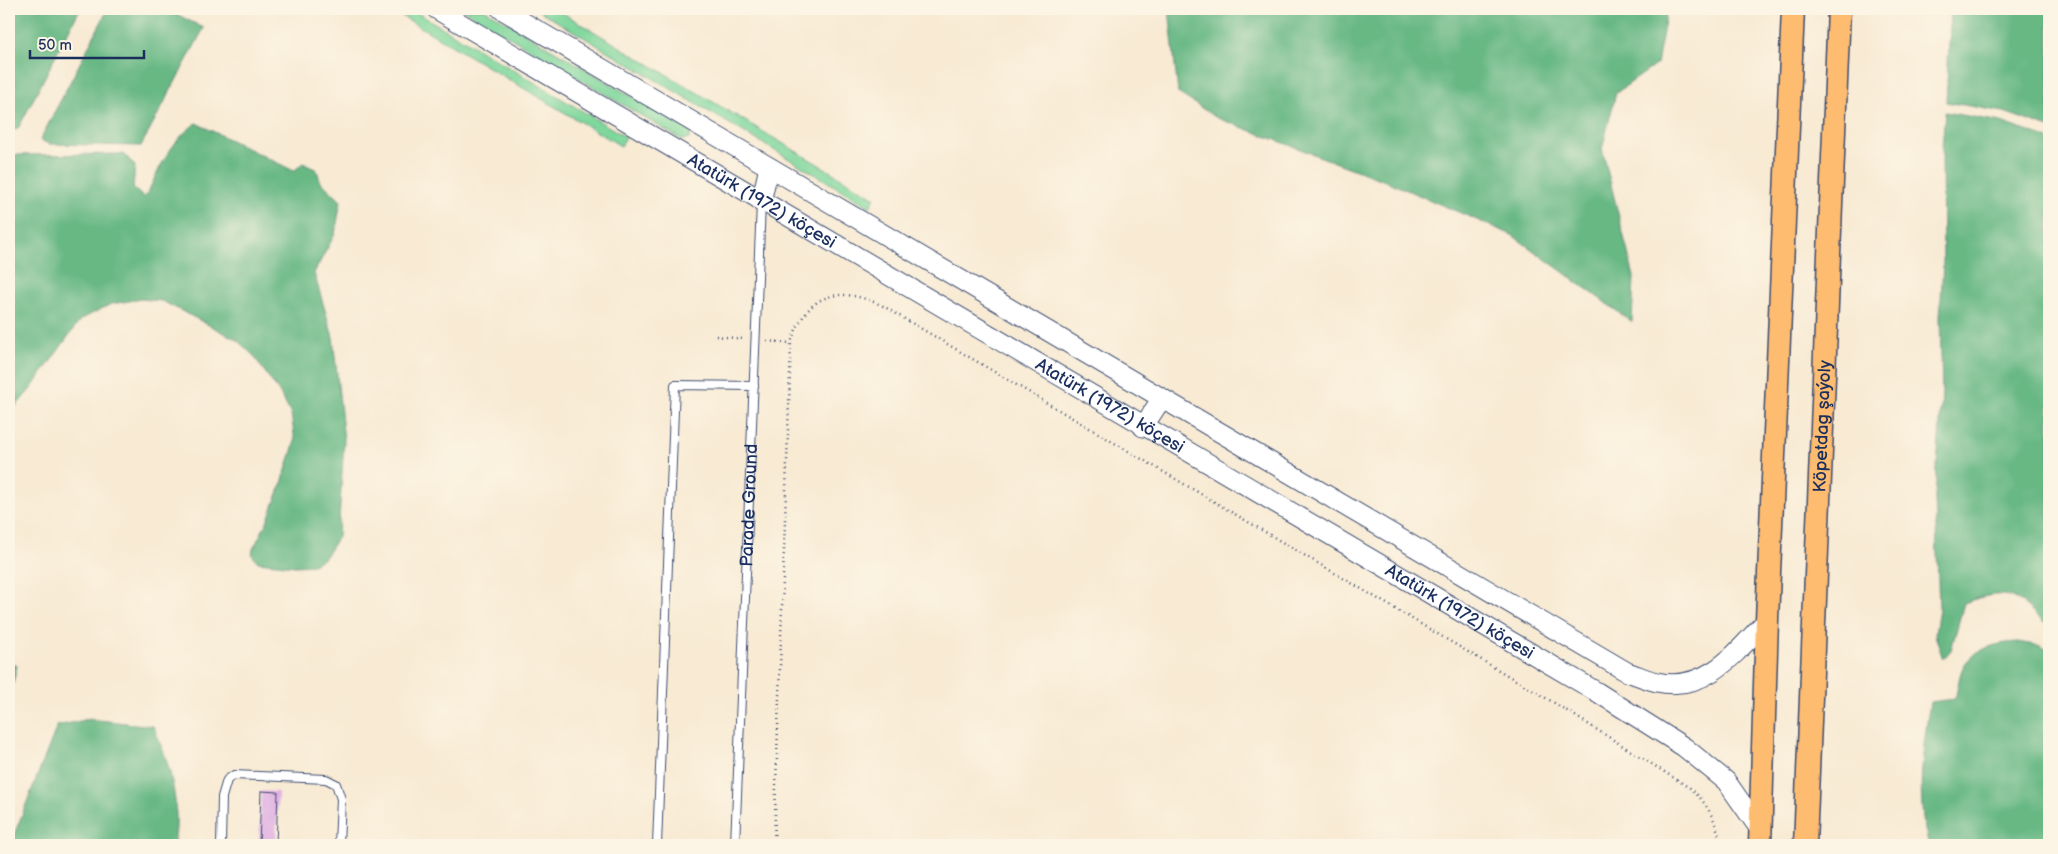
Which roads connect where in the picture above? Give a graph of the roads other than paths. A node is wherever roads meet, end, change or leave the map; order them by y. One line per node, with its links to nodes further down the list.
1 (436, 9): 6 (street, Atatürk (1972) köçesi)
2 (500, 9): 5 (street, Atatürk (1972) köçesi)
3 (1793, 9): 10 (main road)
4 (1839, 9): 16 (main road, Köpetdag şaýoly)
5 (769, 167): 6 (street, Parade Ground); 8 (street, Atatürk (1972) köçesi)
6 (761, 202): 7 (lane, Parade Ground); 9 (street, Atatürk (1972) köçesi)
7 (754, 386): 14 (lane); 15 (lane, Parade Ground)
8 (1162, 398): 9 (street); 10 (street, Atatürk (1972) köçesi)
9 (1143, 427): 11 (street, Atatürk (1972) köçesi)
10 (1767, 620): 11 (main road)
11 (1760, 838)
12 (221, 845): 13 (lane)
13 (340, 845)
14 (657, 845)
15 (735, 845)
16 (1805, 845)

